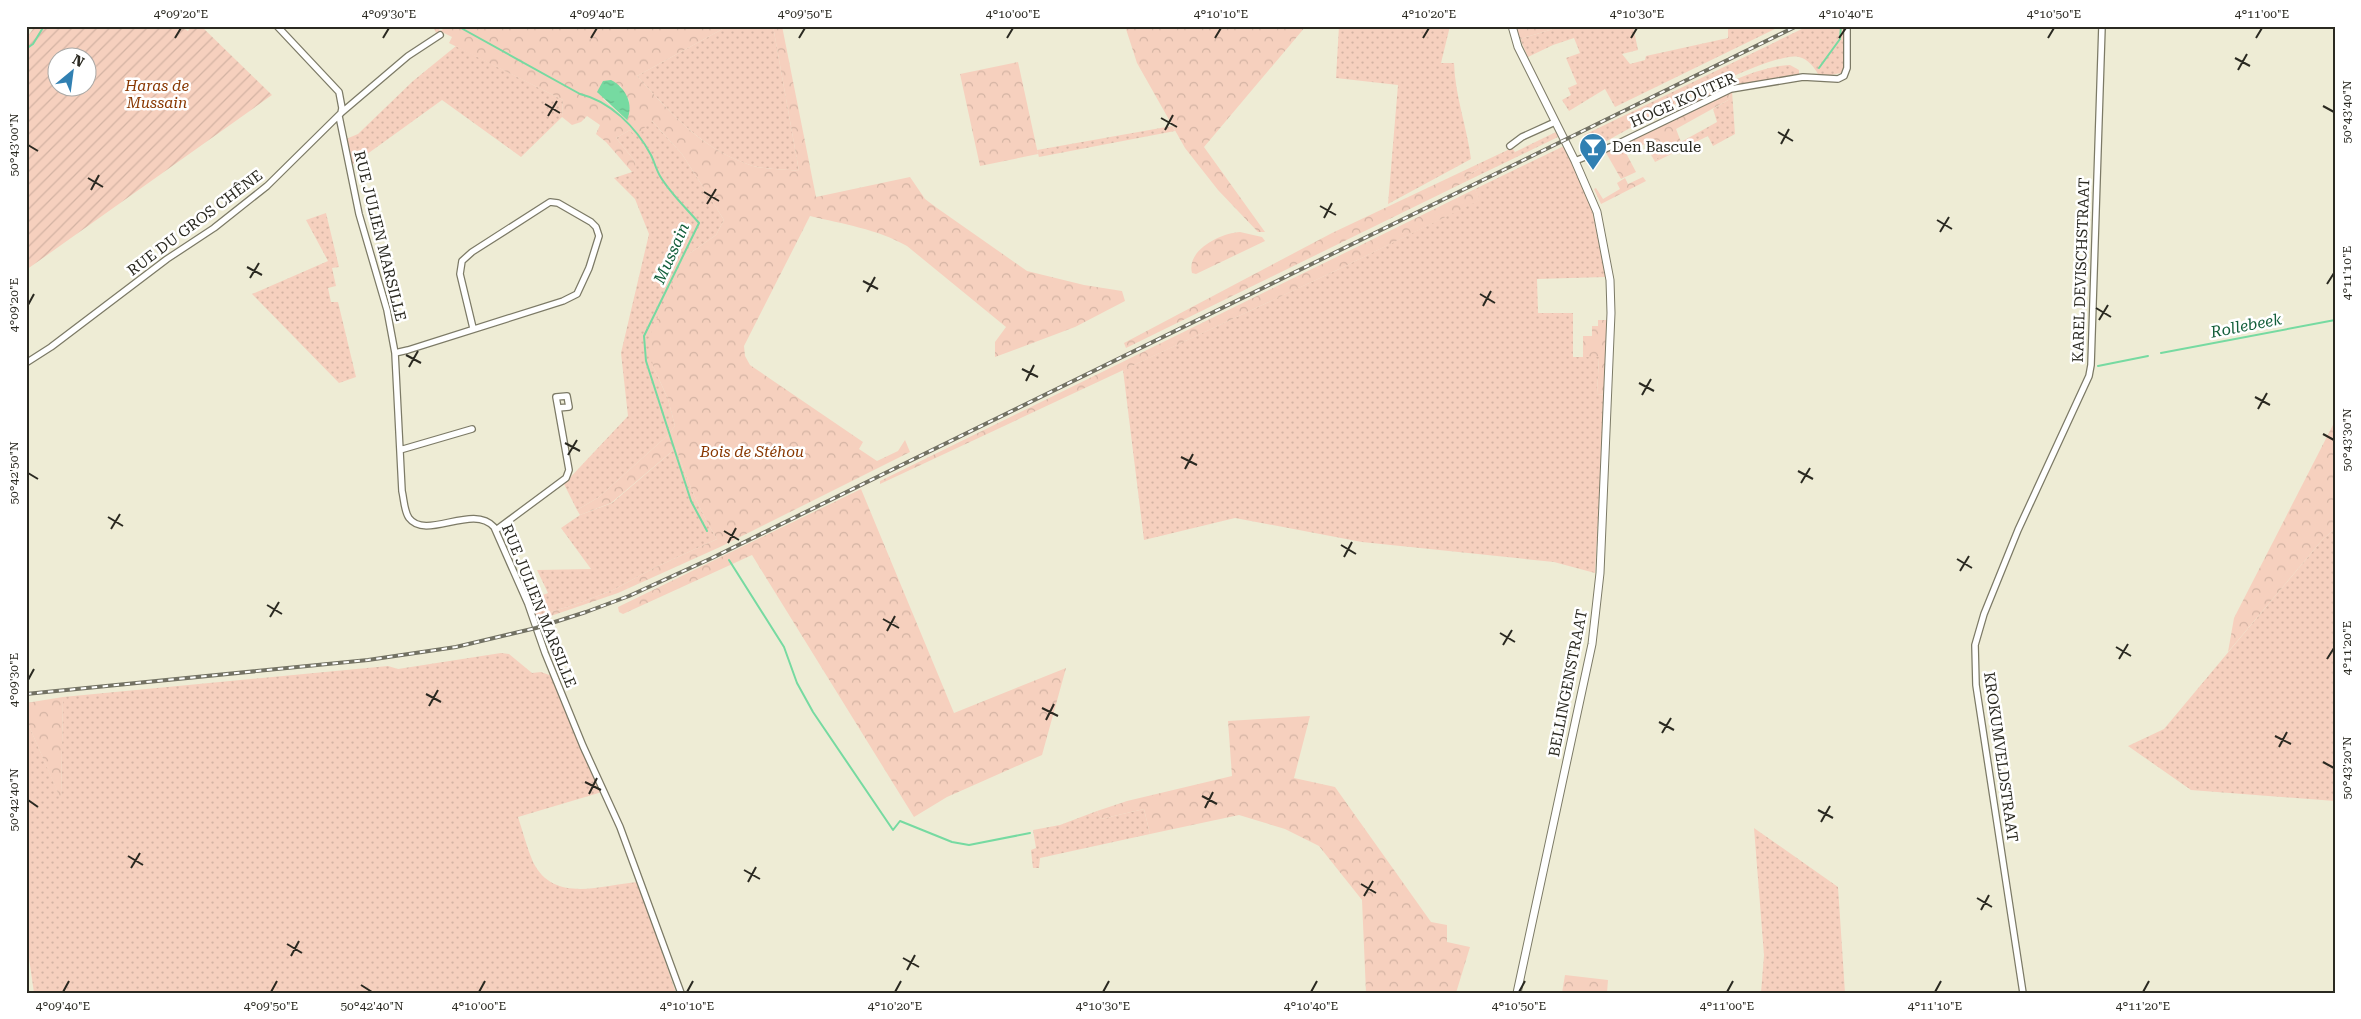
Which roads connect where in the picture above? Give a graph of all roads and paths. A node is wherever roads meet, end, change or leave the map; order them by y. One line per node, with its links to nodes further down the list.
1 (277, 26): 6 (street, RUE JULIEN MARSILLE)
2 (1512, 26): 7 (street, BELLINGENSTRAAT)
3 (1848, 26): 9 (street, HOGE KOUTER)
4 (2102, 26): 17 (street, KAREL DEVISCHSTRAAT)
5 (440, 35): 6 (street, RUE DU GROS CHÊNE)
6 (340, 114): 11 (street, RUE JULIEN MARSILLE); 12 (street, RUE DU GROS CHÊNE)
7 (1555, 122): 8 (street); 9 (street, BELLINGENSTRAAT)
8 (1510, 146)
9 (1575, 161): 19 (street, BELLINGENSTRAAT)
10 (473, 328): 10 (street); 11 (street)
11 (394, 353): 15 (street, RUE JULIEN MARSILLE)
12 (26, 363)
13 (558, 408): 16 (street)
14 (472, 429): 15 (street)
15 (400, 450): 16 (street, RUE JULIEN MARSILLE)
16 (496, 530): 18 (street, RUE JULIEN MARSILLE)
17 (2018, 530): 20 (street, KROKUMVELDSTRAAT)
18 (681, 993)
19 (1517, 993)
20 (2023, 993)

